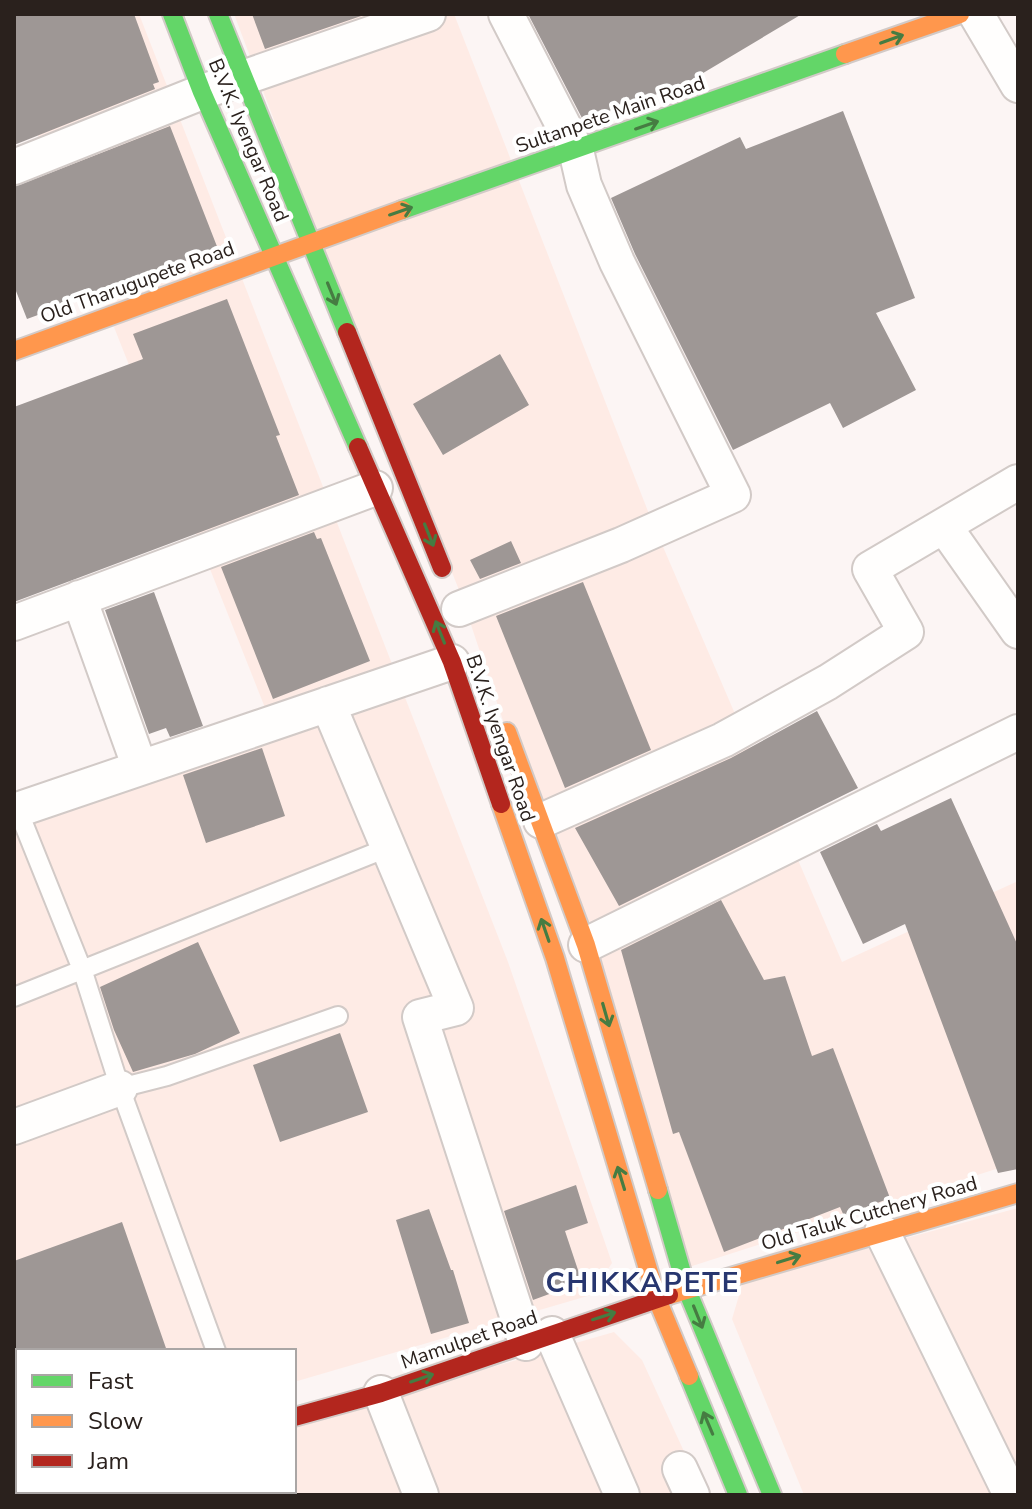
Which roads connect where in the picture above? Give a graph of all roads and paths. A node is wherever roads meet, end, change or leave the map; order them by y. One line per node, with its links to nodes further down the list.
1 (172, 14): 9 (street, B.V.K. Iyengar Road)
2 (218, 14): 7 (street, B.V.K. Iyengar Road)
3 (428, 14): 7 (street)
4 (506, 14): 10 (street)
5 (960, 14): 10 (street, Sultanpete Main Road, one-way to 5)
6 (976, 14): 8 (street)
7 (243, 78): 9 (street); 12 (street, B.V.K. Iyengar Road)
8 (1018, 85)
9 (202, 92): 11 (street); 13 (street, B.V.K. Iyengar Road)
10 (576, 150): 12 (street, Sultanpete Main Road, one-way to 10); 19 (street)
11 (14, 167)
12 (310, 242): 13 (street, Sultanpete Main Road); 19 (street, B.V.K. Iyengar Road, one-way to 19)
13 (275, 255): 14 (street, Old Tharugupete Road); 16 (street, B.V.K. Iyengar Road)
14 (14, 351)
15 (1018, 482): 17 (street)
16 (375, 488): 18 (street); 22 (street, B.V.K. Iyengar Road, one-way to 16)
17 (944, 526): 21 (street); 28 (street)
18 (79, 598): 20 (street); 26 (street)
19 (456, 602)
20 (14, 623)
21 (1018, 631)
22 (452, 662): 23 (street); 39 (street, B.V.K. Iyengar Road, one-way to 22)
23 (328, 704): 26 (street); 29 (street)
24 (498, 708): 28 (street, B.V.K. Iyengar Road)
25 (1018, 732): 30 (street)
26 (140, 768): 27 (street)
27 (16, 810): 31 (lane)
28 (541, 821): 30 (street, B.V.K. Iyengar Road)
29 (387, 848): 31 (lane); 40 (street)
30 (586, 945): 38 (street, B.V.K. Iyengar Road, one-way to 38)
31 (83, 972): 32 (lane); 34 (lane)
32 (14, 997)
33 (338, 1016): 34 (lane)
34 (120, 1088): 35 (street); 41 (lane)
35 (14, 1127)
36 (1018, 1193): 37 (street, Old Taluk Cutchery Road)
37 (882, 1232): 38 (street, Old Taluk Cutchery Road, one-way to 37); 48 (street)
38 (687, 1290): 39 (street, Old Taluk Cutchery Road); 47 (street, B.V.K. Iyengar Road, one-way to 47)
39 (657, 1299): 40 (street, Mamulpet Road, one-way to 39); 46 (street, B.V.K. Iyengar Road, one-way to 39)
40 (539, 1338): 42 (street, Mamulpet Road, one-way to 40); 45 (street)
41 (215, 1349)
42 (381, 1393): 43 (street, Mamulpet Road); 44 (street)
43 (296, 1416)
44 (421, 1495)
45 (622, 1495)
46 (738, 1495)
47 (772, 1495)
48 (1011, 1495)

